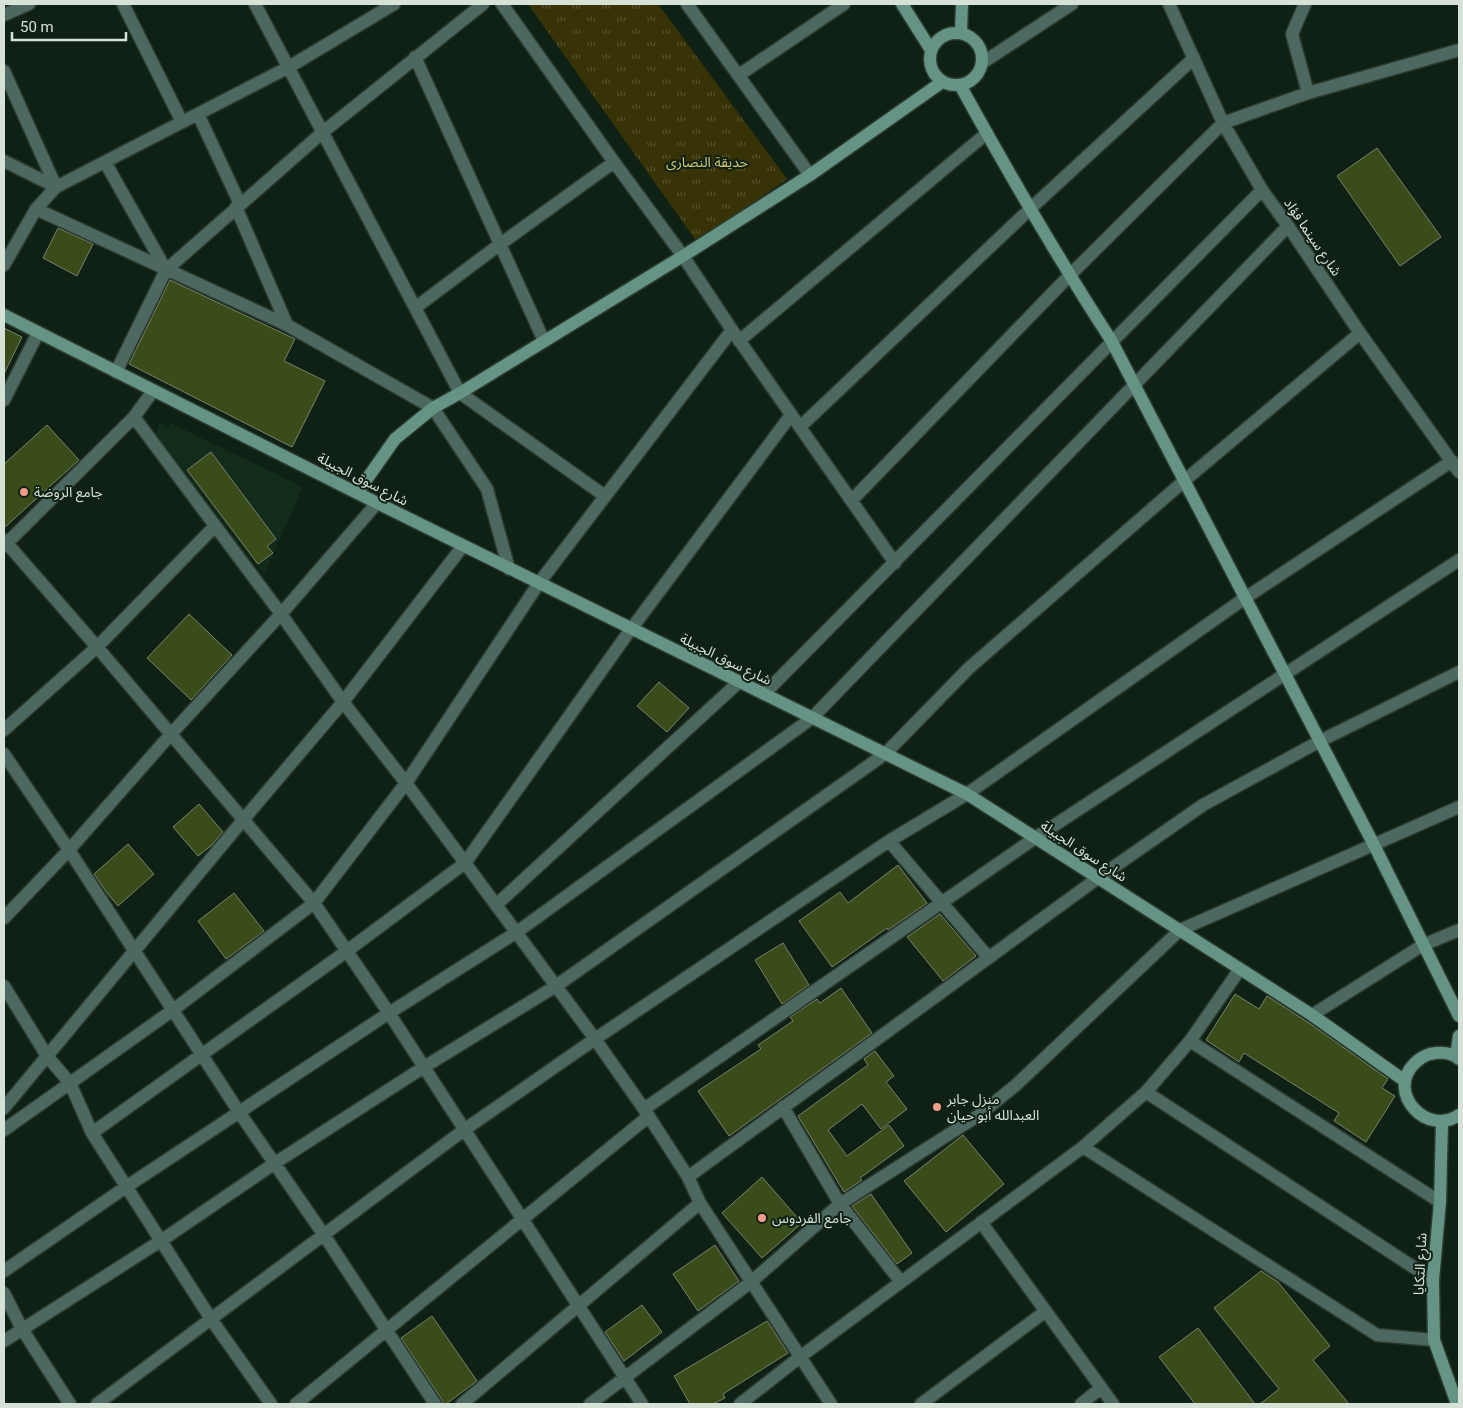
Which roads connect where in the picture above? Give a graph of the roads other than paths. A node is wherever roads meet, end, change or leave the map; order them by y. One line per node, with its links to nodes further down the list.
1 (29, 4): 14 (street)
2 (123, 4): 28 (street)
3 (255, 4): 21 (street)
4 (394, 4): 21 (street)
5 (483, 4): 18 (street)
6 (502, 4): 34 (street)
7 (687, 4): 23 (street)
8 (844, 4): 23 (street)
9 (902, 4): 16 (street)
10 (962, 4): 15 (street)
11 (1072, 4): 20 (street)
12 (1169, 4): 19 (street, شارع سينما فؤاد)
13 (1305, 4): 26 (street)
14 (4, 15)
15 (961, 33): 16 (street); 20 (street)
16 (931, 50): 24 (street)
17 (1459, 50): 26 (street)
18 (415, 57): 30 (street); 42 (street)
19 (1194, 58): 29 (street, شارع سينما فؤاد); 40 (street)
20 (982, 63): 25 (street)
21 (289, 67): 27 (street); 30 (street)
22 (4, 71): 36 (street)
23 (739, 75): 35 (street)
24 (942, 82): 25 (street); 35 (street)
25 (960, 85): 31 (street)
26 (1308, 93): 29 (street)
27 (198, 114): 28 (street); 38 (street)
28 (182, 122): 33 (street)
29 (1223, 123): 37 (street, شارع سينما فؤاد); 46 (street)
30 (322, 132): 38 (street); 47 (street)
31 (987, 133): 40 (street); 52 (street)
32 (4, 161): 36 (street)
33 (105, 162): 36 (street); 45 (street)
34 (614, 162): 42 (street); 43 (street)
35 (810, 175): 43 (street)
36 (56, 187): 39 (street)
37 (1262, 190): 41 (street, شارع سينما فؤاد); 53 (street)
38 (238, 205): 45 (street); 49 (street)
39 (36, 209): 44 (street); 45 (street)
40 (1030, 209): 46 (street); 63 (street)
41 (1288, 226): 51 (street, شارع سينما فؤاد); 56 (street)
42 (499, 245): 47 (street); 54 (street)
43 (683, 256): 52 (street); 54 (street)
44 (4, 266)
45 (166, 270): 49 (street); 55 (street)
46 (1070, 276): 53 (street); 69 (street)
47 (415, 308): 58 (street)
48 (4, 315): 50 (street, شارع سوق الجبيلة)
49 (287, 325): 60 (street)
50 (38, 332): 55 (street, شارع سوق الجبيلة); 59 (street)
51 (1360, 333): 64 (street, شارع سينما فؤاد); 66 (street)
52 (736, 336): 61 (street); 68 (street)
53 (1111, 340): 56 (street); 75 (street)
54 (544, 342): 58 (street)
55 (116, 372): 57 (street, شارع سوق الجبيلة)
56 (1134, 385): 66 (street); 87 (street)
57 (153, 391): 62 (street); 67 (street, شارع سوق الجبيلة)
58 (460, 393): 60 (street); 68 (street)
59 (4, 400)
60 (433, 408): 67 (street); 76 (street)
61 (791, 414): 63 (street); 80 (street)
62 (134, 417): 71 (street); 72 (street)
63 (800, 427): 69 (street)
64 (1452, 461): 65 (street, شارع سينما فؤاد); 78 (street)
65 (1459, 472)
66 (1184, 481): 78 (street); 92 (street)
67 (356, 493): 70 (street, شارع سوق الجبيلة)
68 (605, 496): 77 (street)
69 (852, 500): 75 (street)
70 (377, 503): 73 (street, شارع سوق الجبيلة); 79 (street)
71 (216, 526): 79 (street); 81 (street)
72 (5, 543): 81 (street)
73 (463, 546): 76 (street, شارع سوق الجبيلة); 86 (street)
74 (1459, 560): 83 (street)
75 (896, 563): 85 (street)
76 (509, 569): 77 (street, شارع سوق الجبيلة)
77 (539, 583): 80 (street, شارع سوق الجبيلة); 93 (street)
78 (1245, 598): 83 (street); 94 (street)
79 (281, 614): 86 (street); 89 (street)
80 (631, 629): 84 (street, شارع سوق الجبيلة); 101 (street)
81 (97, 647): 88 (street); 89 (street)
82 (1459, 672): 90 (street)
83 (1284, 674): 90 (street); 97 (street)
84 (740, 682): 85 (street, شارع سوق الجبيلة); 105 (street)
85 (764, 694): 87 (street, شارع سوق الجبيلة)
86 (343, 702): 93 (street); 96 (street)
87 (812, 718): 92 (street, شارع سوق الجبيلة); 109 (street)
88 (4, 730)
89 (171, 734): 96 (street); 100 (street)
90 (1320, 741): 99 (street); 102 (street)
91 (4, 754): 100 (street)
92 (885, 754): 94 (street, شارع سوق الجبيلة); 116 (street)
93 (406, 783): 101 (street); 104 (street)
94 (967, 794): 97 (street, شارع سوق الجبيلة); 98 (street)
95 (1459, 808): 99 (street)
96 (242, 820): 104 (street); 112 (street)
97 (1035, 838): 102 (street, شارع سوق الجبيلة); 103 (street)
98 (889, 841): 103 (street); 122 (street)
99 (1374, 845): 107 (street); 110 (street)
100 (69, 850): 106 (street); 112 (street)
101 (466, 863): 105 (street); 111 (street)
102 (1098, 878): 107 (street, شارع سوق الجبيلة); 113 (street)
103 (941, 902): 113 (street); 134 (street)
104 (314, 903): 111 (street); 117 (street)
105 (496, 905): 109 (street)
106 (4, 918)
107 (1180, 930): 114 (street, شارع سوق الجبيلة); 146 (street)
108 (1459, 930): 110 (street)
109 (516, 932): 116 (street); 118 (street)
110 (1423, 945): 119 (street); 120 (street)
111 (346, 951): 118 (street); 124 (street)
112 (134, 952): 117 (street); 125 (street)
113 (989, 958): 131 (street)
114 (1240, 969): 119 (street, شارع سوق الجبيلة); 123 (street)
115 (4, 986): 125 (street)
116 (556, 986): 122 (street); 127 (street)
117 (173, 1010): 124 (street); 129 (street)
118 (389, 1013): 127 (street); 133 (street)
119 (1312, 1015): 128 (street, شارع سوق الجبيلة)
120 (1459, 1016)
121 (1459, 1036): 126 (street)
122 (595, 1039): 134 (street); 138 (street)
123 (1190, 1040): 130 (street); 144 (street)
124 (202, 1054): 133 (street); 139 (street)
125 (47, 1056): 129 (street); 132 (street)
126 (1458, 1058): 128 (street)
127 (424, 1067): 138 (street); 141 (street)
128 (1404, 1081): 136 (street)
129 (70, 1083): 137 (street); 139 (street)
130 (1146, 1092): 140 (street); 152 (street)
131 (783, 1107): 142 (street); 146 (street)
132 (4, 1108)
133 (240, 1112): 141 (street); 143 (street)
134 (647, 1112): 142 (street); 147 (street)
135 (1459, 1116): 136 (street)
136 (1442, 1122): 144 (street, شارع التكايا)
137 (4, 1130)
138 (464, 1130): 147 (street); 149 (street)
139 (92, 1133): 143 (street)
140 (1083, 1147): 148 (street); 161 (street)
141 (275, 1163): 149 (street); 150 (street)
142 (688, 1177): 145 (street)
143 (126, 1187): 150 (street); 151 (street)
144 (1440, 1202): 152 (street, شارع التكايا)
145 (700, 1203): 153 (street); 156 (street)
146 (840, 1204): 153 (street); 154 (street)
147 (522, 1220): 156 (street); 160 (street)
148 (981, 1222): 154 (street); 157 (street)
149 (324, 1235): 158 (street); 160 (street)
150 (162, 1240): 158 (street); 159 (street)
151 (4, 1271)
152 (1433, 1280): 161 (street, شارع التكايا)
153 (751, 1282): 163 (street); 164 (street)
154 (901, 1282): 163 (street)
155 (4, 1293): 159 (street)
156 (578, 1306): 164 (street); 171 (street)
157 (1046, 1311): 165 (street); 176 (street)
158 (211, 1319): 167 (street); 168 (street)
159 (22, 1328): 162 (street); 166 (street)
160 (386, 1330): 169 (street); 170 (street)
161 (1434, 1340): 179 (street, شارع التكايا)
162 (4, 1341)
163 (800, 1357): 174 (street); 175 (street)
164 (625, 1379): 172 (street); 173 (street)
165 (1101, 1388): 177 (street); 178 (street)
166 (70, 1404)
167 (97, 1404)
168 (270, 1404)
169 (296, 1404)
170 (435, 1404)
171 (462, 1404)
172 (590, 1404)
173 (642, 1404)
174 (740, 1404)
175 (830, 1404)
176 (920, 1404)
177 (1081, 1404)
178 (1113, 1404)
179 (1457, 1404)

